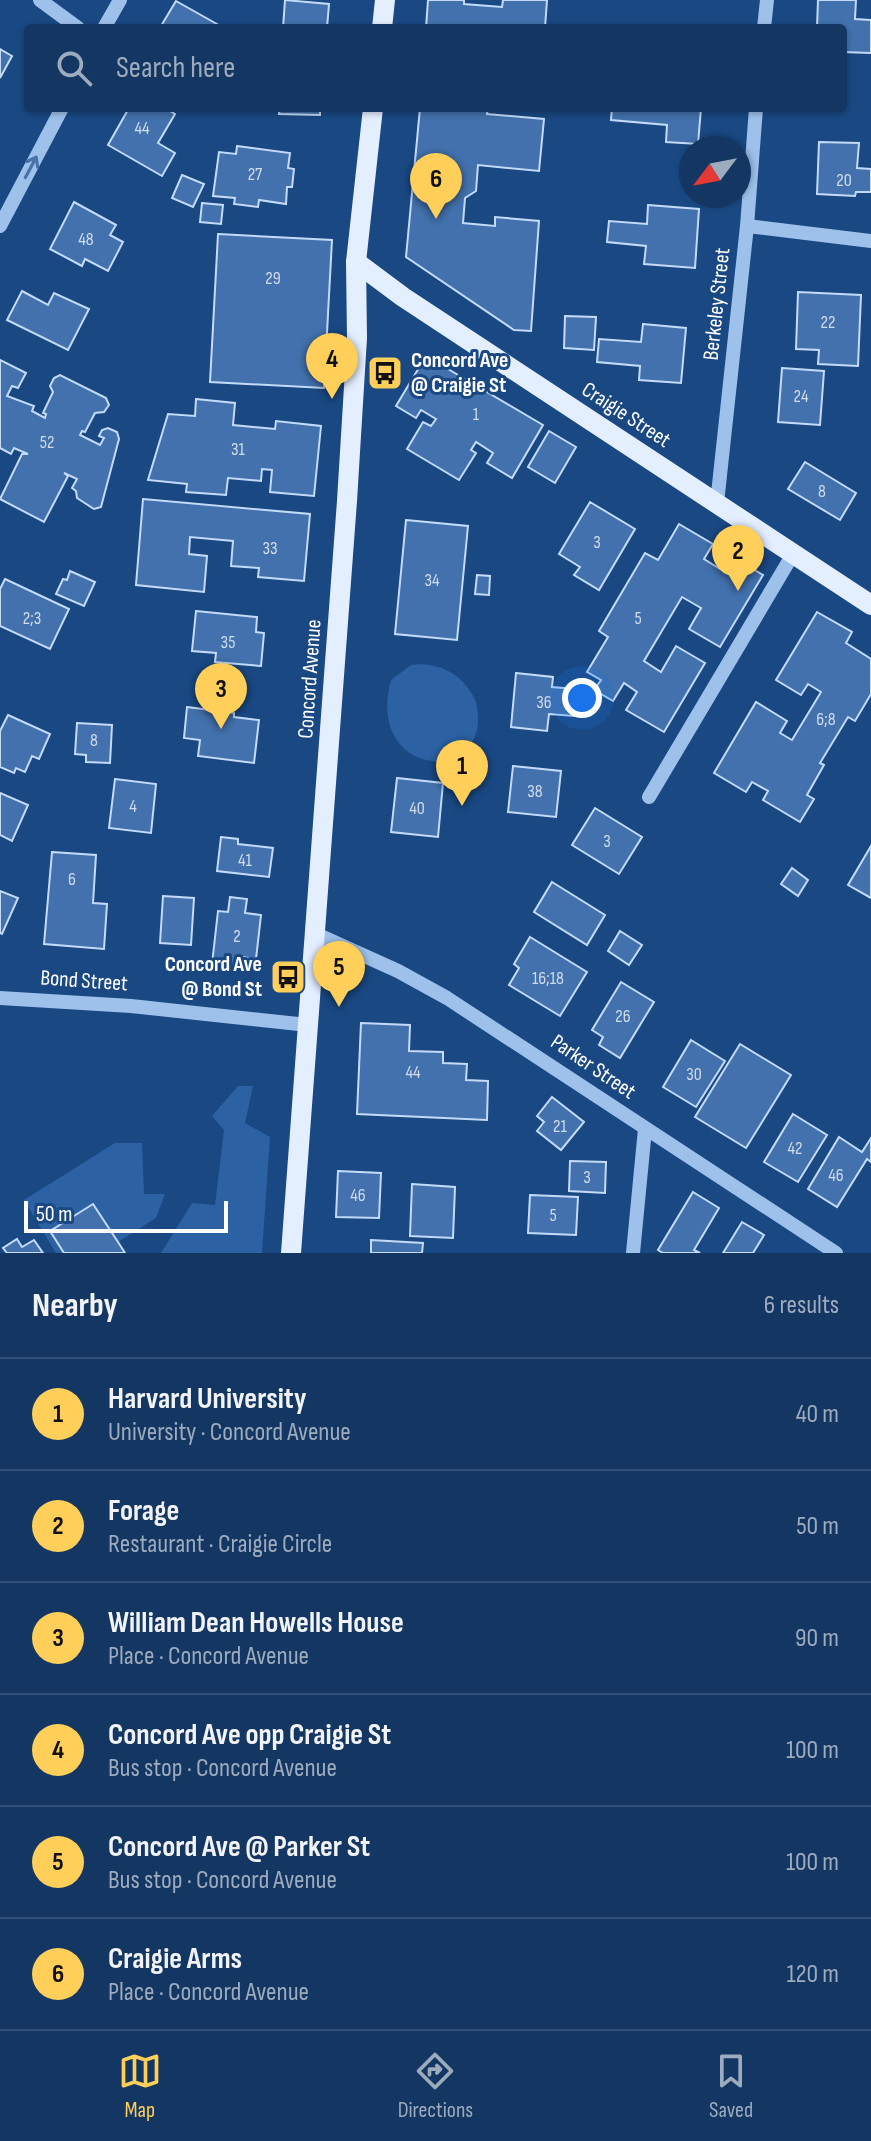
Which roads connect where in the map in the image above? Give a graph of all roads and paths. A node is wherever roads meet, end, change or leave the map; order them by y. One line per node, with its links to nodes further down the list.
1 (40, 0): 5 (street)
2 (120, 0): 6 (street)
3 (385, 0): 7 (main road)
4 (767, 0): 8 (street)
5 (73, 24)
6 (106, 24)
7 (382, 24)
8 (764, 24)
9 (60, 112): 12 (street, one-way to 9)
10 (373, 112): 15 (main road, Concord Avenue)
11 (756, 112): 13 (street, Berkeley Street)
12 (0, 226)
13 (747, 226): 14 (street); 16 (street, Berkeley Street)
14 (871, 241)
15 (356, 262): 16 (main road, Craigie Street); 20 (main road, Concord Avenue)
16 (717, 503): 17 (main road, Craigie Street)
17 (793, 554): 18 (main road, Craigie Street); 19 (street)
18 (871, 605)
19 (649, 797)
20 (316, 934): 22 (main road, Concord Avenue); 23 (street, Parker Street)
21 (0, 998): 22 (street, Bond Street)
22 (308, 1025): 24 (main road, Concord Avenue)
23 (645, 1129): 25 (street); 26 (street, Parker Street)
24 (291, 1253)
25 (633, 1253)
26 (836, 1253)

